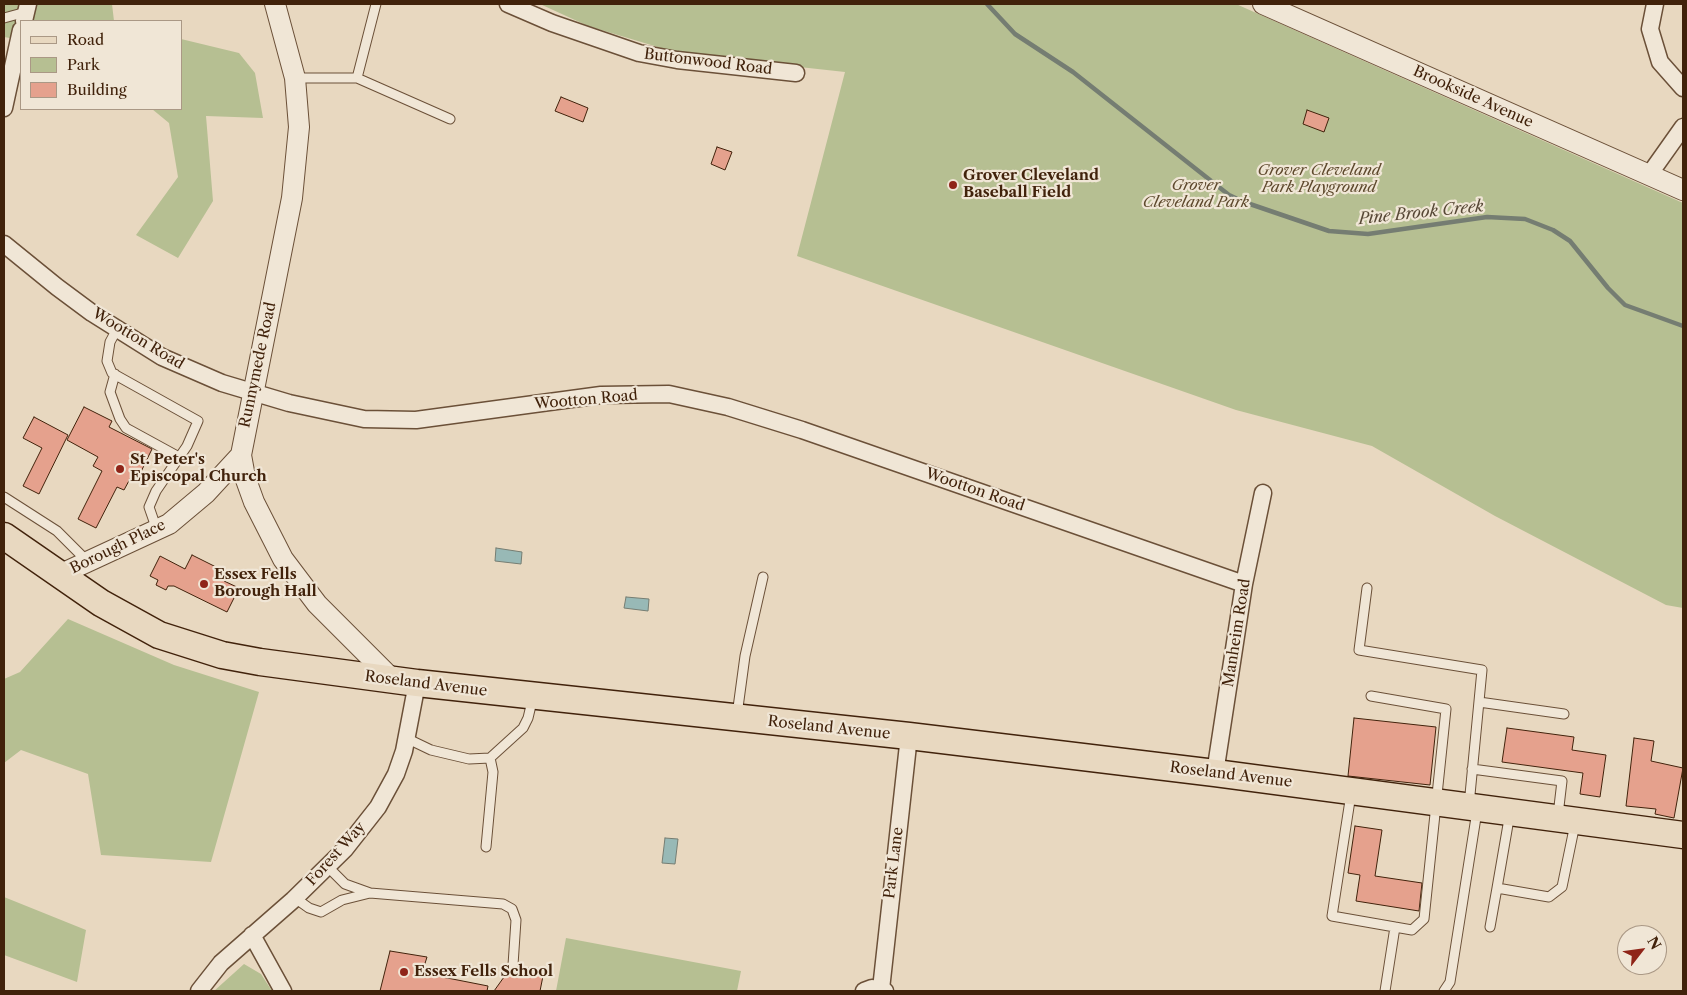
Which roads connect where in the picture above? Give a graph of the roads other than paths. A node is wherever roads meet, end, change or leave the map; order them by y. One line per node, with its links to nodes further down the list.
1 (275, 4): 11 (street, Runnymede Road)
2 (376, 4): 12 (lane)
3 (508, 4): 10 (street, Buttonwood Road)
4 (1263, 4): 17 (street, Brookside Avenue)
5 (1655, 4): 13 (street)
6 (26, 12): 7 (lane)
7 (4, 18)
8 (20, 32): 9 (street)
9 (9, 59): 14 (street)
10 (796, 74)
11 (295, 78): 12 (lane); 22 (street, Runnymede Road)
12 (357, 78): 15 (lane)
13 (1683, 88)
14 (4, 108)
15 (450, 118)
16 (1683, 127): 17 (street)
17 (1649, 175): 18 (street, Brookside Avenue)
18 (1683, 190)
19 (4, 244): 20 (street, Wootton Road)
20 (117, 329): 21 (lane); 22 (street, Wootton Road)
21 (115, 374): 24 (lane); 24 (lane)
22 (252, 392): 23 (street, Runnymede Road); 32 (street, Wootton Road)
23 (241, 455): 27 (street, Borough Place); 34 (street, Runnymede Road)
24 (179, 457): 27 (lane)
25 (1263, 493): 32 (street, Manheim Road)
26 (4, 497): 29 (lane)
27 (158, 530): 29 (street, Borough Place)
28 (4, 536): 30 (main road, Roseland Avenue)
29 (89, 562): 30 (street, Borough Place)
30 (59, 575): 34 (main road, Roseland Avenue)
31 (764, 577): 39 (lane)
32 (1244, 584): 44 (street, Manheim Road)
33 (1367, 588): 37 (lane)
34 (404, 681): 35 (main road, Roseland Avenue); 41 (street, Forest Way)
35 (533, 696): 39 (main road, Roseland Avenue); 42 (lane)
36 (1371, 696): 46 (lane)
37 (1479, 702): 38 (lane); 43 (lane)
38 (1564, 714)
39 (737, 718): 40 (main road, Roseland Avenue)
40 (909, 736): 44 (main road, Roseland Avenue); 60 (street, Park Lane)
41 (406, 738): 42 (lane); 52 (street, Forest Way)
42 (490, 758): 51 (lane)
43 (1472, 769): 47 (lane); 49 (lane)
44 (1215, 773): 45 (main road, Roseland Avenue)
45 (1352, 791): 46 (main road, Roseland Avenue); 57 (lane)
46 (1436, 802): 47 (main road, Roseland Avenue); 57 (lane)
47 (1473, 807): 48 (main road, Roseland Avenue); 65 (lane)
48 (1510, 812): 49 (main road, Roseland Avenue); 53 (lane)
49 (1567, 820): 50 (main road, Roseland Avenue); 53 (lane)
50 (1683, 835)
51 (486, 847)
52 (328, 866): 54 (lane); 55 (street, Forest Way)
53 (1497, 888): 56 (lane)
54 (370, 893): 55 (lane); 59 (lane)
55 (295, 898): 58 (street, Forest Way)
56 (1490, 927)
57 (1395, 928): 64 (lane)
58 (252, 936): 61 (street, Forest Way); 62 (street)
59 (513, 965)
60 (883, 990): 63 (street)
61 (199, 991)
62 (284, 991)
63 (864, 991)
64 (1385, 991)
65 (1444, 991)

